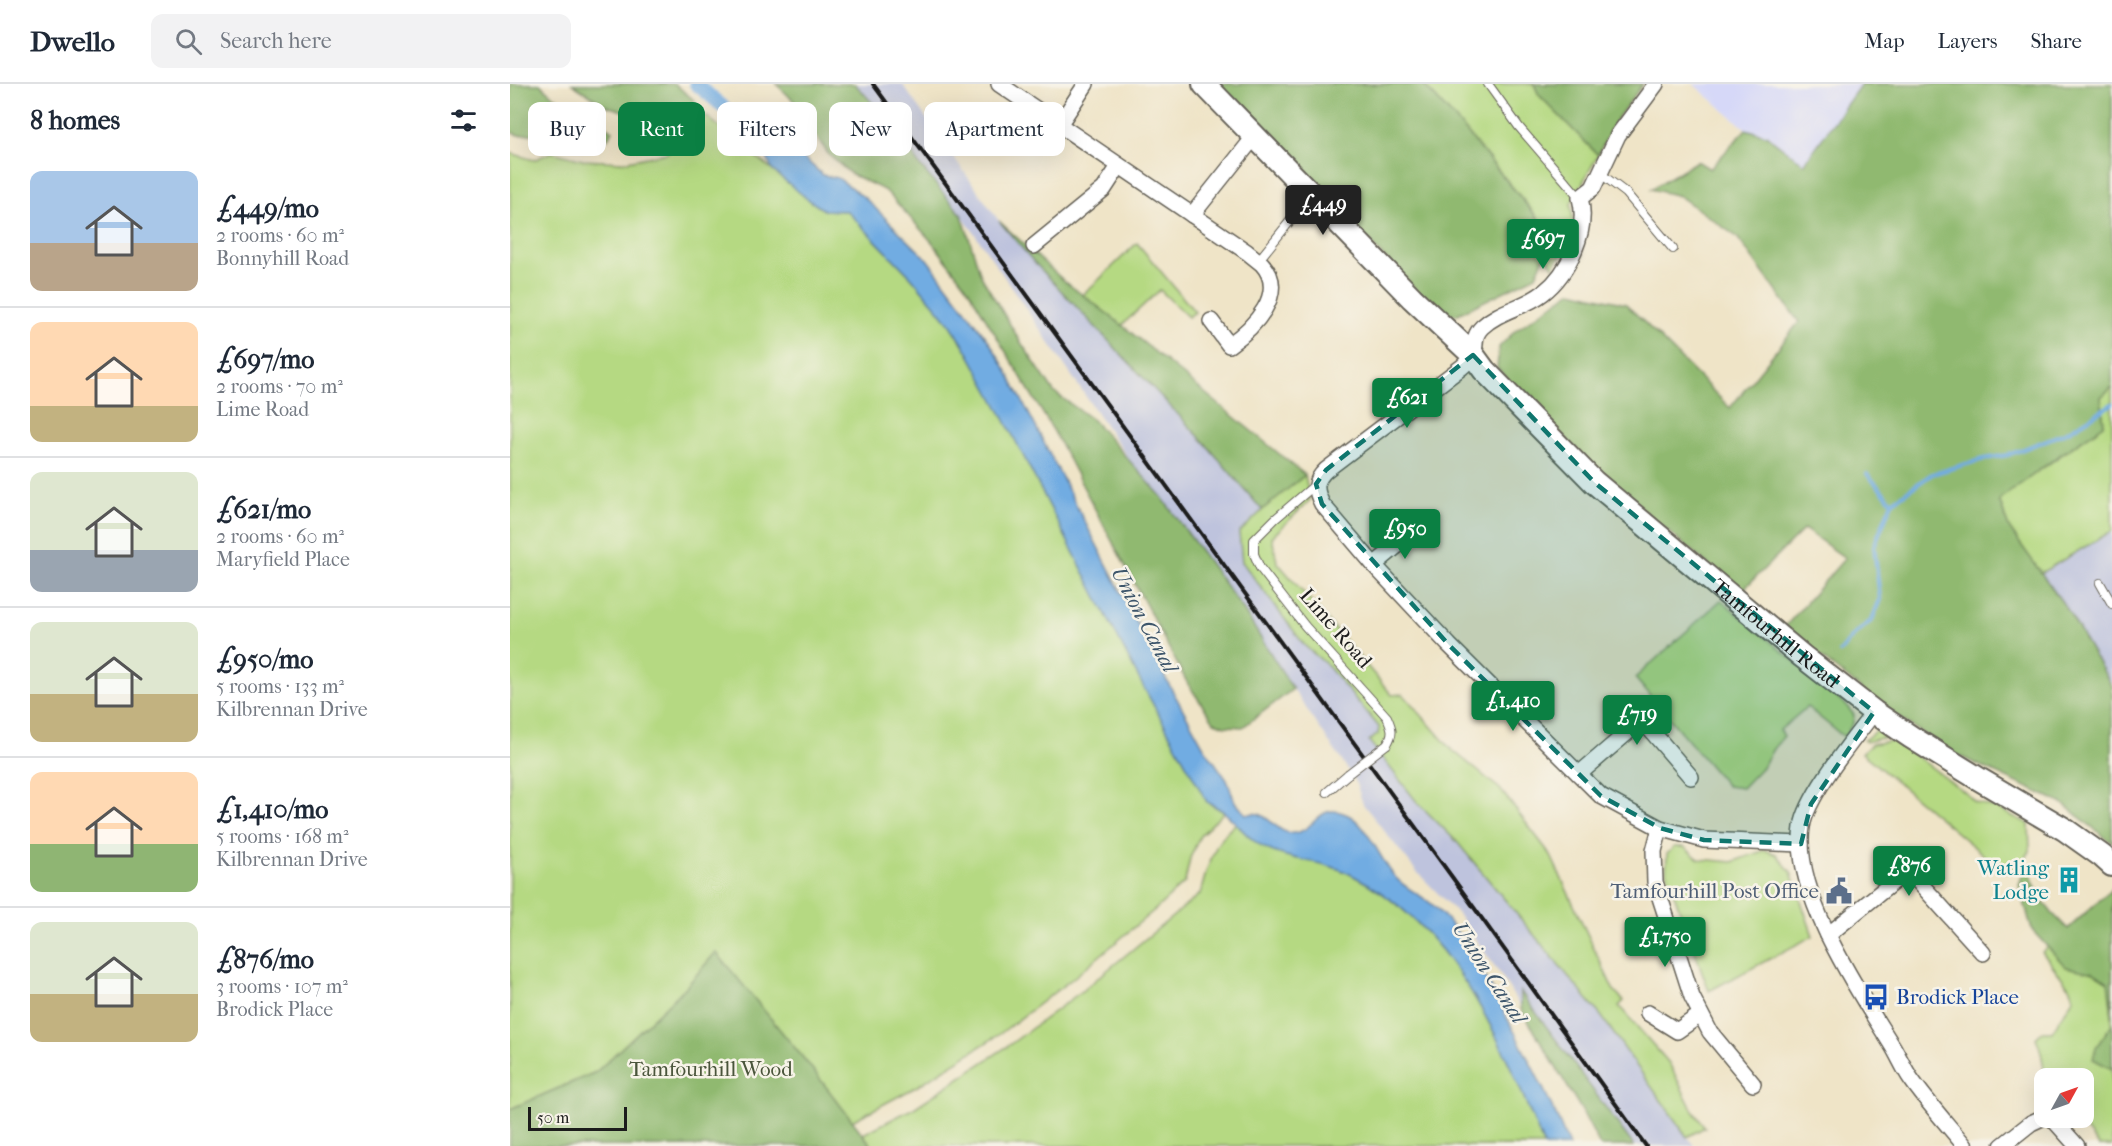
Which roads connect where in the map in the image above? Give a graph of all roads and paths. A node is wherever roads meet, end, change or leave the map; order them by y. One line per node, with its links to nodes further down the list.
1 (999, 84): 6 (street)
2 (1086, 84): 7 (street)
3 (1204, 84): 9 (main road, Tamfourhill Road)
4 (1488, 84): 12 (lane)
5 (1656, 84): 11 (street)
6 (1025, 102)
7 (1065, 116)
8 (1065, 129): 10 (street)
9 (1255, 136): 14 (street); 19 (main road, Tamfourhill Road)
10 (1119, 166): 14 (street); 15 (street)
11 (1601, 174): 12 (street); 16 (lane)
12 (1580, 198): 19 (street)
13 (1299, 210): 17 (lane)
14 (1192, 215): 17 (street)
15 (1034, 246)
16 (1673, 249)
17 (1258, 261): 18 (street)
18 (1210, 321)
19 (1473, 355): 20 (street); 25 (main road, Tamfourhill Road)
20 (1316, 484): 22 (street); 28 (lane, Lime Road, bridge)
21 (1416, 530): 22 (street)
22 (1374, 565): 26 (street)
23 (2100, 583): 24 (lane)
24 (2112, 604)
25 (1874, 712): 30 (street); 31 (main road, Tamfourhill Road)
26 (1579, 774): 27 (street); 29 (street)
27 (1691, 777)
28 (1327, 792)
29 (1660, 828): 30 (street); 35 (street)
30 (1801, 844): 32 (street)
31 (2112, 865)
32 (1828, 934): 33 (street); 39 (street)
33 (1983, 953)
34 (1648, 1013): 35 (street)
35 (1700, 1016): 36 (street)
36 (1753, 1084)
37 (2034, 1122): 40 (street)
38 (2061, 1128): 41 (street)
39 (1965, 1146)
40 (2002, 1146)
41 (2077, 1146)

